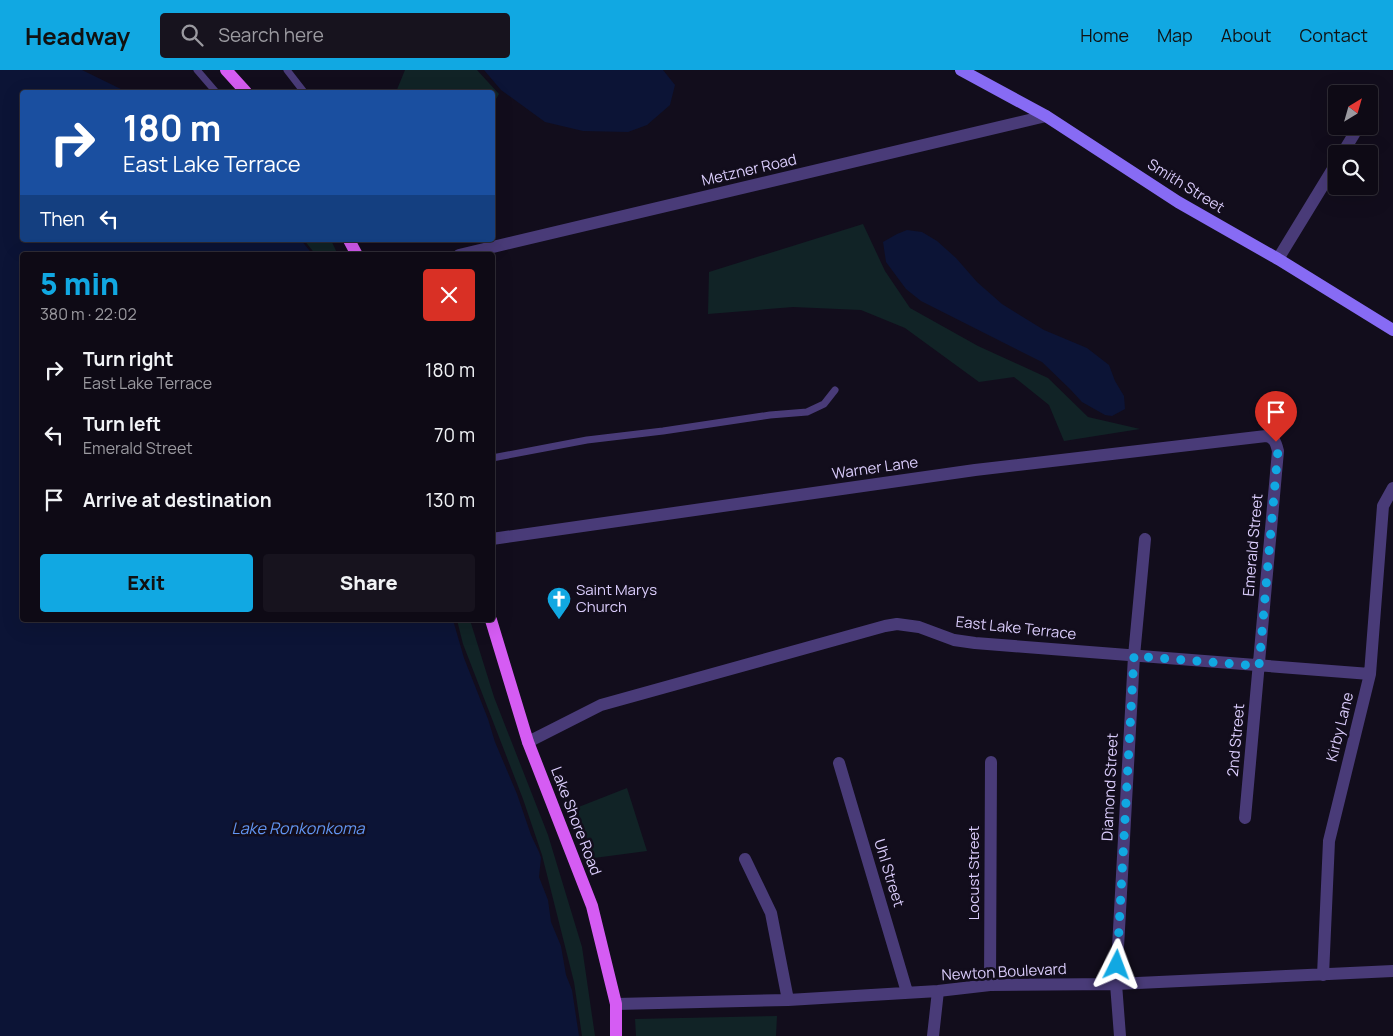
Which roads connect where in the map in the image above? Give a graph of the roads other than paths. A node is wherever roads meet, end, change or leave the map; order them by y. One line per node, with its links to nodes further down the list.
1 (197, 70): 5 (lane)
2 (226, 70): 6 (main road)
3 (287, 70): 7 (lane)
4 (961, 70): 8 (street, Smith Street)
5 (214, 90)
6 (244, 90)
7 (302, 90)
8 (1046, 116): 10 (street, Metzner Road); 11 (street, Smith Street)
9 (1328, 177): 11 (street)
10 (472, 252)
11 (1278, 260): 12 (street, Smith Street)
12 (1393, 330)
13 (835, 390): 15 (lane)
14 (1263, 437): 17 (street, Warner Lane); 21 (street, Emerald Street)
15 (495, 457)
16 (1393, 488): 22 (street, Kirby Lane)
17 (495, 539)
18 (1145, 539): 20 (street, Diamond Street)
19 (492, 622): 23 (main road, Lake Shore Road)
20 (1134, 656): 21 (street, East Lake Terrace); 23 (street, East Lake Terrace); 30 (street, Diamond Street)
21 (1259, 666): 22 (street, East Lake Terrace); 26 (street, 2nd Street)
22 (1370, 674): 29 (street, Kirby Lane)
23 (528, 742): 35 (main road, Lake Shore Road)
24 (991, 762): 31 (street, Locust Street)
25 (839, 763): 33 (street, Uhl Street)
26 (1245, 818)
27 (745, 859): 34 (street)
28 (1393, 971): 29 (street, Newton Boulevard)
29 (1323, 975): 30 (street, Newton Boulevard)
30 (1116, 984): 31 (street, Newton Boulevard); 38 (street, Diamond Street)
31 (990, 985): 32 (street, Newton Boulevard)
32 (938, 991): 33 (street, Newton Boulevard); 37 (street)
33 (907, 992): 34 (street, Newton Boulevard)
34 (788, 1000): 35 (street, Newton Boulevard)
35 (616, 1004): 36 (main road, Lake Shore Road)
36 (616, 1036)
37 (932, 1036)
38 (1120, 1036)

